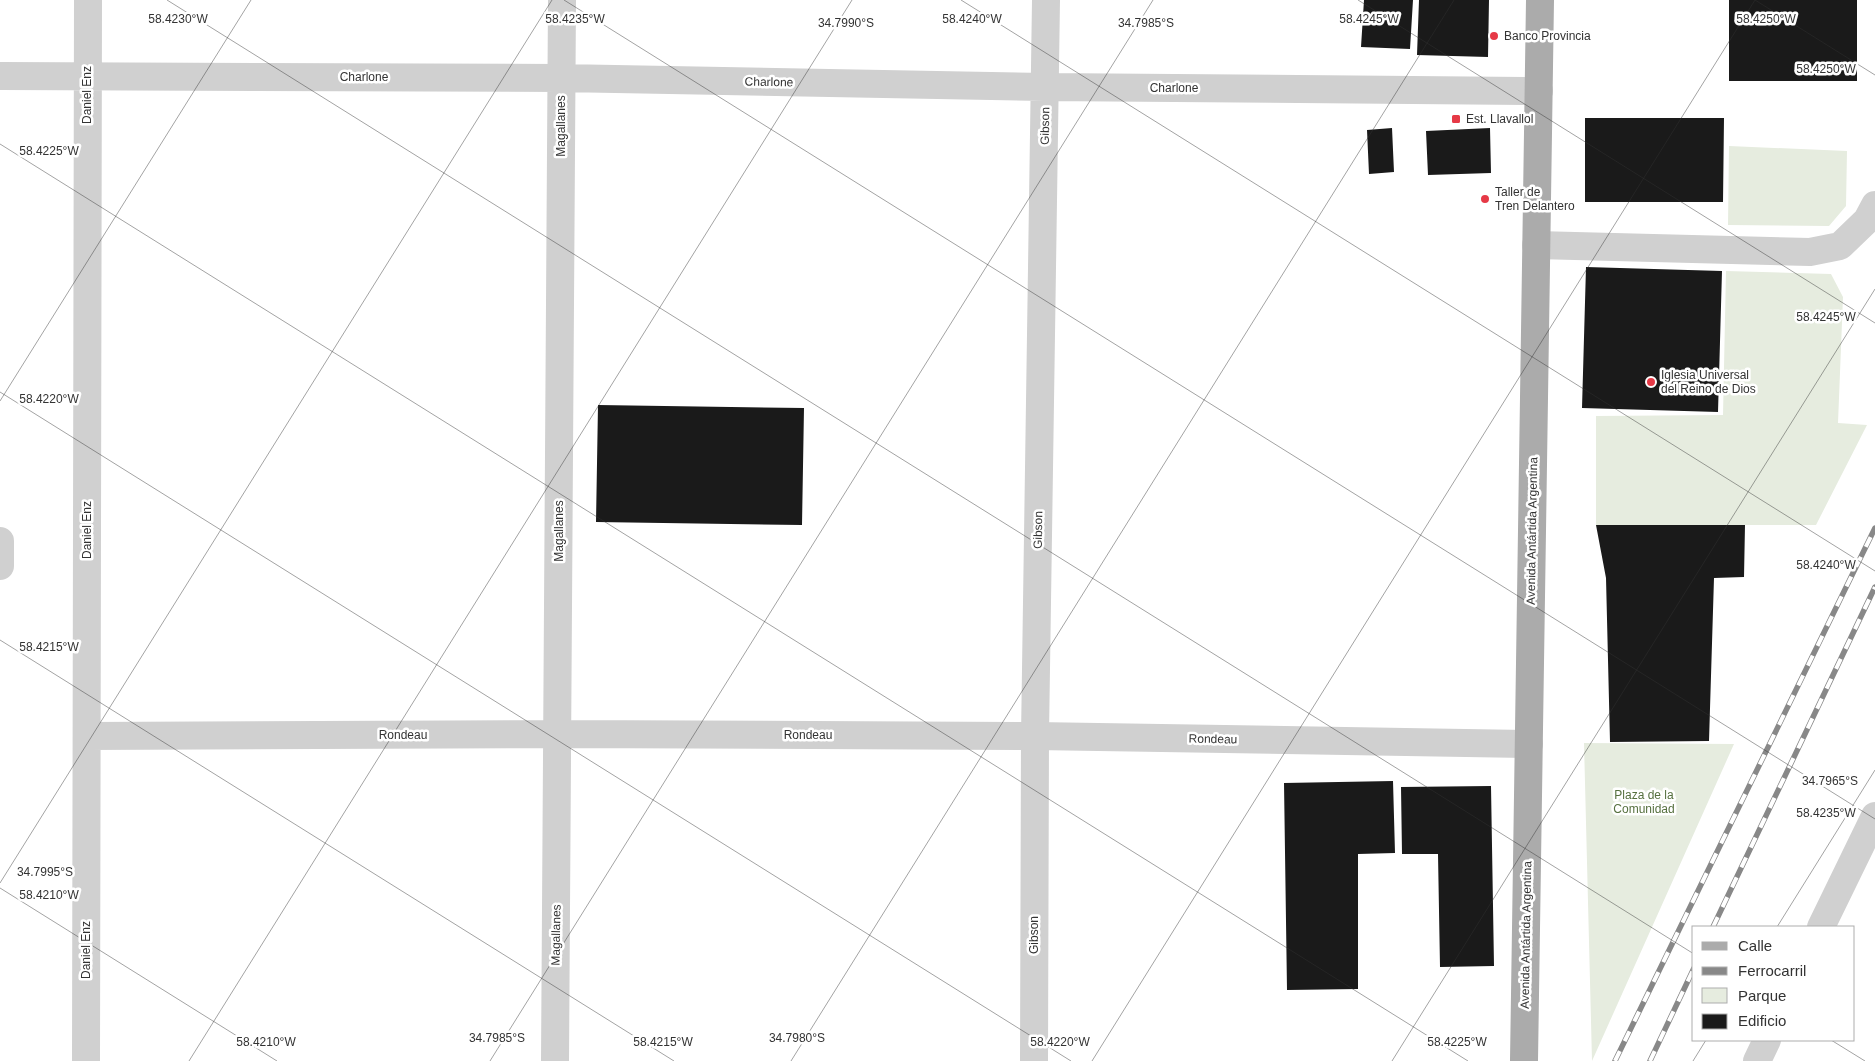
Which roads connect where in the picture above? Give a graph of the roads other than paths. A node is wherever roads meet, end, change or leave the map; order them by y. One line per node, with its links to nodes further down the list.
1 (88, 0): 6 (street, Daniel Enz)
2 (562, 0): 7 (street, Magallanes)
3 (1046, 0): 8 (street, Gibson)
4 (1540, 0): 9 (main road, Avenida Antártida Argentina)
5 (0, 76): 6 (street, Charlone)
6 (87, 76): 7 (street, Charlone); 15 (street, Daniel Enz)
7 (561, 78): 8 (street, Charlone); 14 (street, Magallanes)
8 (1045, 87): 9 (street, Charlone); 16 (street, Gibson)
9 (1539, 91): 11 (main road, Avenida Antártida Argentina)
10 (1875, 205): 11 (street)
11 (1536, 245): 17 (main road, Avenida Antártida Argentina)
12 (0, 540): 13 (street)
13 (0, 566)
14 (557, 734): 15 (street, Rondeau); 16 (street, Rondeau); 22 (street, Magallanes)
15 (87, 736): 21 (street, Daniel Enz)
16 (1035, 736): 17 (street, Rondeau); 23 (street, Gibson)
17 (1529, 744): 24 (main road, Avenida Antártida Argentina)
18 (1875, 816): 19 (street)
19 (1821, 926)
20 (1767, 1041): 25 (street)
21 (86, 1061)
22 (554, 1061)
23 (1034, 1061)
24 (1524, 1061)
25 (1757, 1061)

